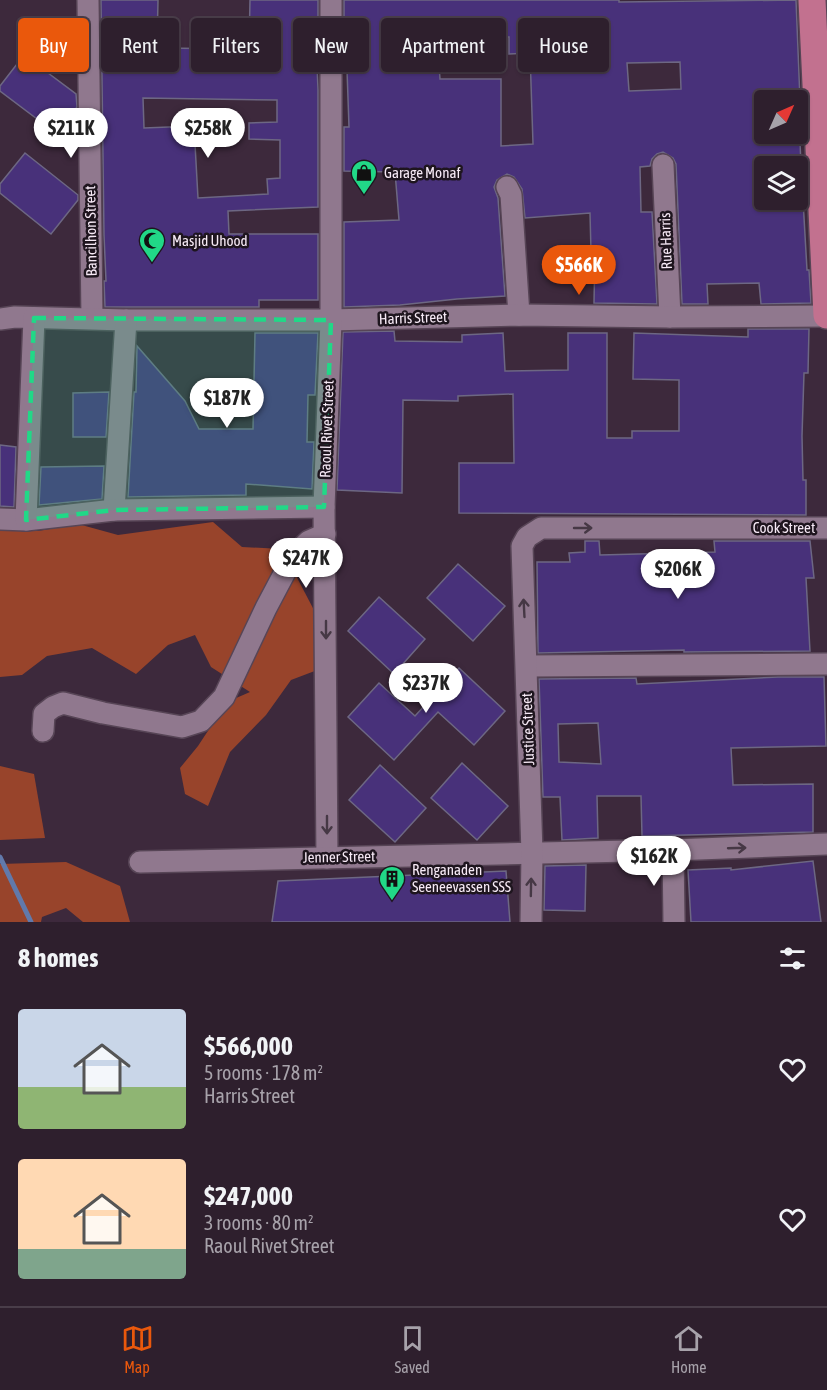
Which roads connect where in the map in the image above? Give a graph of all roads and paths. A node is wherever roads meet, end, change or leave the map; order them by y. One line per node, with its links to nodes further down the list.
1 (88, 0): 10 (street, Bancilhon Street)
2 (331, 0): 13 (street, Raoul Rivet Street)
3 (813, 0): 7 (main road)
4 (663, 165): 8 (street, Rue Harris)
5 (507, 187): 6 (street)
6 (519, 315): 8 (street, Harris Street); 13 (street, Harris Street)
7 (827, 316): 8 (street, Harris Street)
8 (670, 317)
9 (34, 318): 10 (street, Harris Street); 11 (street, Harris Street); 17 (street)
10 (92, 318): 12 (street, Harris Street)
11 (0, 319)
12 (126, 320): 13 (street, Harris Street); 15 (street)
13 (332, 320): 14 (street, Raoul Rivet Street)
14 (324, 507): 15 (street); 19 (street, Raoul Rivet Street)
15 (114, 510): 17 (street)
16 (0, 519): 17 (street)
17 (26, 520)
18 (827, 528): 20 (street, Cook Street, one-way to 18)
19 (325, 534): 23 (street); 27 (street, Raoul Rivet Street, one-way to 27)
20 (527, 537): 22 (street, Justice Street, one-way to 20)
21 (827, 664): 22 (street)
22 (527, 666): 26 (street, Justice Street)
23 (43, 731)
24 (827, 844): 25 (street, Jenner Street, one-way to 24)
25 (673, 850): 26 (street, Jenner Street); 30 (street)
26 (532, 853): 27 (street, Jenner Street); 29 (street, Justice Street, one-way to 26)
27 (327, 858): 28 (street, Jenner Street)
28 (140, 861)
29 (531, 922)
30 (674, 922)

